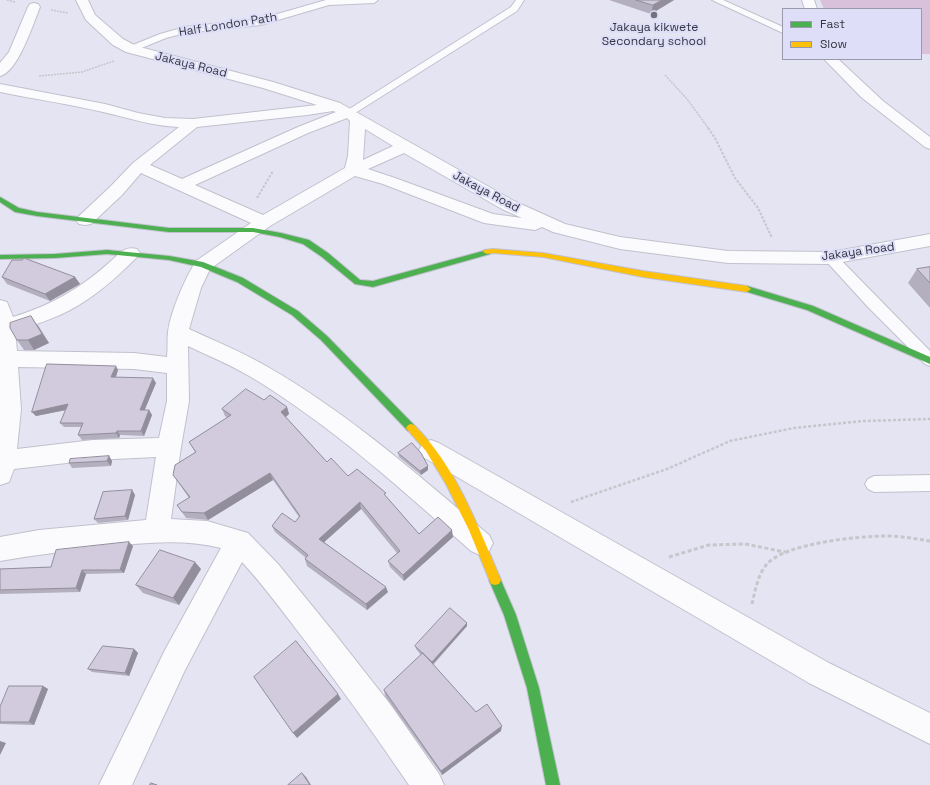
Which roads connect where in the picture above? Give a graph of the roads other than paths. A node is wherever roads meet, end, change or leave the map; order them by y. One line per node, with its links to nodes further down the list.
1 (82, 0): 7 (street, Jakaya Road)
2 (374, 0): 7 (lane, Half London Path)
3 (520, 0): 11 (lane)
4 (716, 0): 6 (lane)
5 (34, 7): 9 (street)
6 (782, 30)
7 (135, 50): 11 (street, Jakaya Road)
8 (832, 60): 13 (street)
9 (0, 72)
10 (6, 89): 12 (street)
11 (347, 112): 12 (street); 14 (street, Jakaya Road); 16 (street); 17 (street)
12 (193, 123): 15 (street)
13 (930, 144)
14 (405, 147): 16 (street); 21 (street, Jakaya Road)
15 (139, 166): 17 (street); 19 (street)
16 (353, 170): 20 (street); 21 (street)
17 (182, 185): 20 (street)
18 (0, 199): 19 (street)
19 (85, 220): 20 (street)
20 (255, 222): 26 (street); 30 (street)
21 (558, 228): 25 (street, Jakaya Road)
22 (930, 240): 25 (street, Jakaya Road)
23 (131, 253): 24 (street); 26 (street); 27 (street)
24 (0, 257)
25 (831, 258): 30 (lane)
26 (203, 265): 28 (street); 33 (street)
27 (3, 317): 29 (street)
28 (178, 332): 31 (street); 39 (street)
29 (6, 359): 31 (street); 34 (street)
30 (930, 360)
31 (178, 366): 32 (street)
32 (169, 447): 34 (street); 37 (street)
33 (431, 450): 39 (street); 41 (street)
34 (2, 467)
35 (930, 483): 36 (lane)
36 (874, 484)
37 (157, 530): 38 (street); 40 (street)
38 (239, 541): 42 (street); 43 (street)
39 (480, 544): 44 (street)
40 (0, 549)
41 (930, 729)
42 (115, 785)
43 (428, 785)
44 (553, 785)

